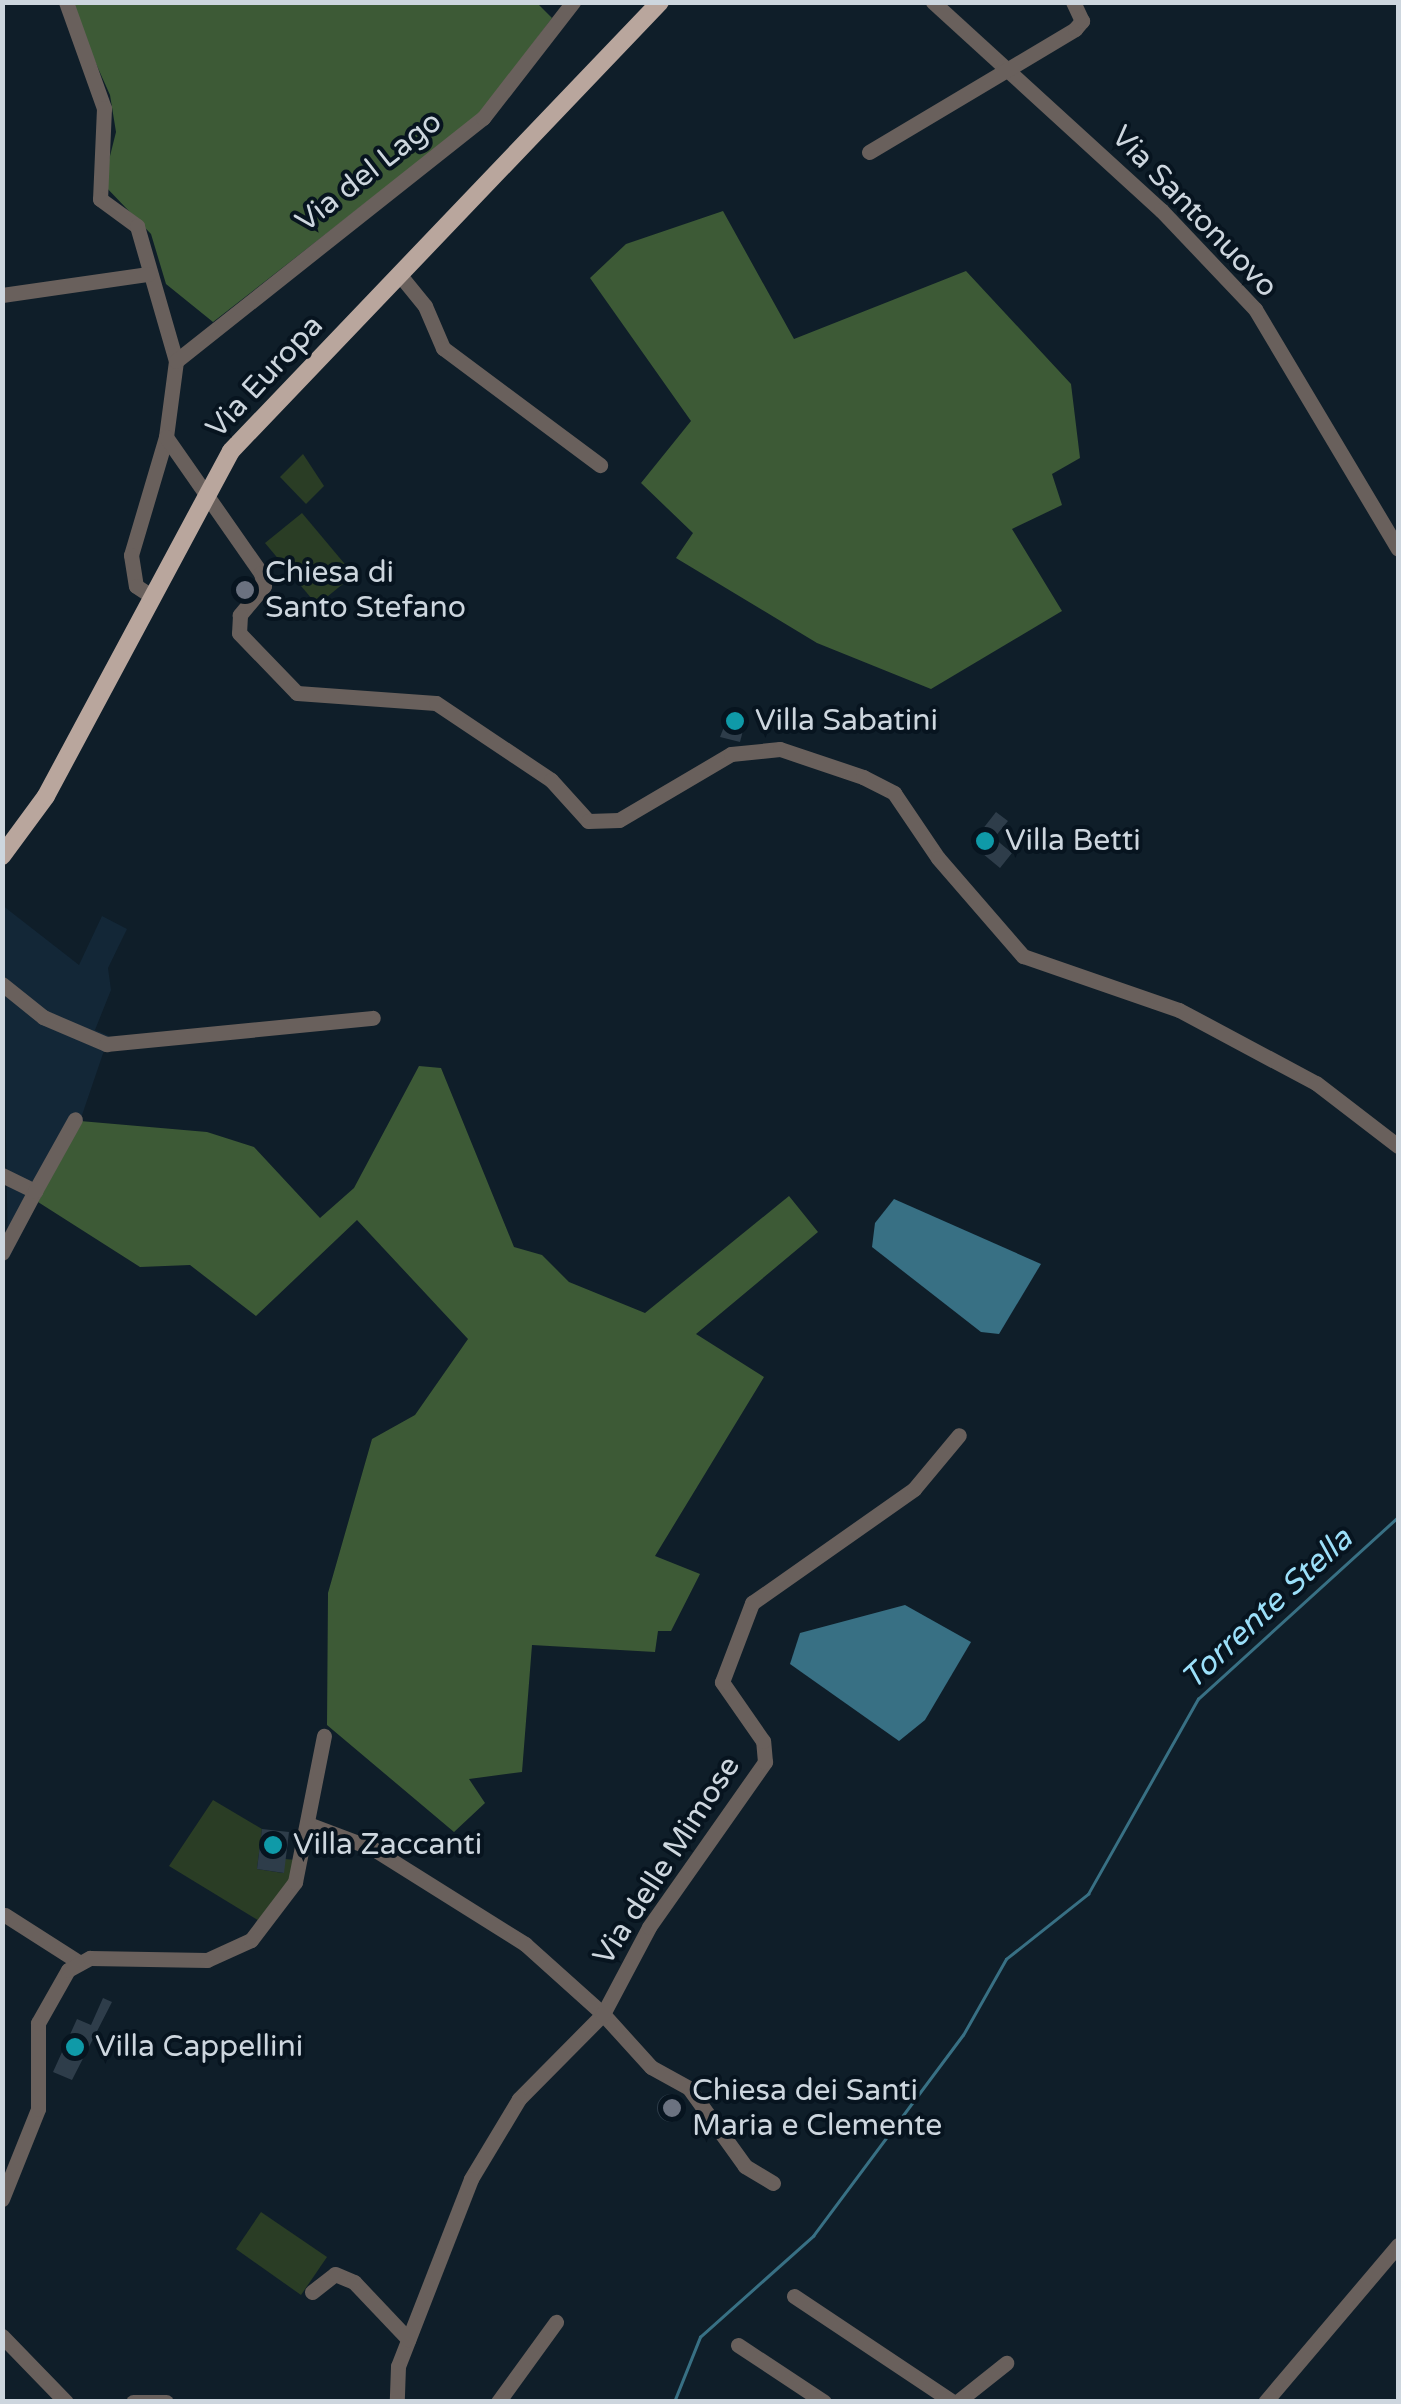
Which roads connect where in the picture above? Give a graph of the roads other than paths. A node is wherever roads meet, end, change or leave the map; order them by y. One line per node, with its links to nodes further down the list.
1 (66, 2): 8 (street)
2 (573, 2): 11 (street, Via del Lago)
3 (660, 2): 9 (main road, Via Europa)
4 (933, 2): 6 (street, Via Santonuovo)
5 (1073, 2): 6 (street)
6 (1008, 70): 7 (street); 15 (street, Via Santonuovo)
7 (868, 152)
8 (148, 274): 10 (street); 11 (street)
9 (399, 274): 13 (street); 14 (main road, Via Europa)
10 (2, 295)
11 (176, 362): 12 (street)
12 (166, 437): 14 (street); 16 (street)
13 (600, 465)
14 (205, 489): 16 (main road, Via Europa); 21 (street)
15 (1398, 549)
16 (153, 596): 17 (main road, Via Europa)
17 (2, 856)
18 (2, 984): 19 (street)
19 (374, 1018)
20 (76, 1119): 23 (street)
21 (1398, 1146)
22 (2, 1176): 23 (street)
23 (35, 1191): 24 (street)
24 (3, 1250)
25 (959, 1435): 30 (street, Via delle Mimose)
26 (324, 1736): 27 (street)
27 (308, 1824): 29 (street); 30 (street)
28 (5, 1915): 29 (street)
29 (77, 1961): 32 (street)
30 (603, 2014): 31 (street); 38 (street)
31 (773, 2184)
32 (2, 2199)
33 (1398, 2245): 48 (street)
34 (312, 2292): 38 (street)
35 (794, 2296): 47 (street)
36 (556, 2322): 45 (street)
37 (2, 2336): 41 (street)
38 (408, 2340): 44 (street)
39 (738, 2345): 46 (street)
40 (1006, 2363): 47 (street)
41 (66, 2402)
42 (133, 2402): 43 (street)
43 (166, 2402)
44 (398, 2402)
45 (498, 2402)
46 (824, 2402)
47 (955, 2402)
48 (1264, 2402)

